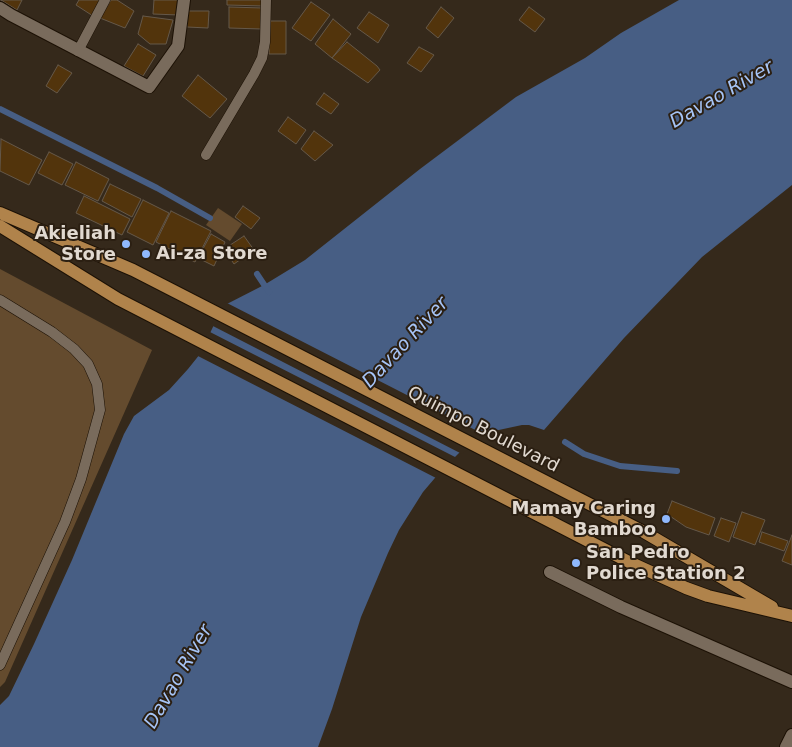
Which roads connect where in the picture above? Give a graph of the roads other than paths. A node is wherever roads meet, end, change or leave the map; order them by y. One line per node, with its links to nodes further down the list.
1 (105, 0): 5 (lane)
2 (184, 0): 5 (street)
3 (266, 0): 6 (lane)
4 (0, 8): 5 (street)
5 (78, 51)
6 (206, 155)
7 (0, 213): 11 (main road, Quimpo Boulevard)
8 (0, 226): 11 (main road, Quimpo Boulevard)
9 (0, 300): 12 (lane)
10 (550, 572): 13 (street)
11 (786, 614)
12 (0, 665)
13 (792, 682)
14 (792, 735): 15 (street)
15 (786, 747)

